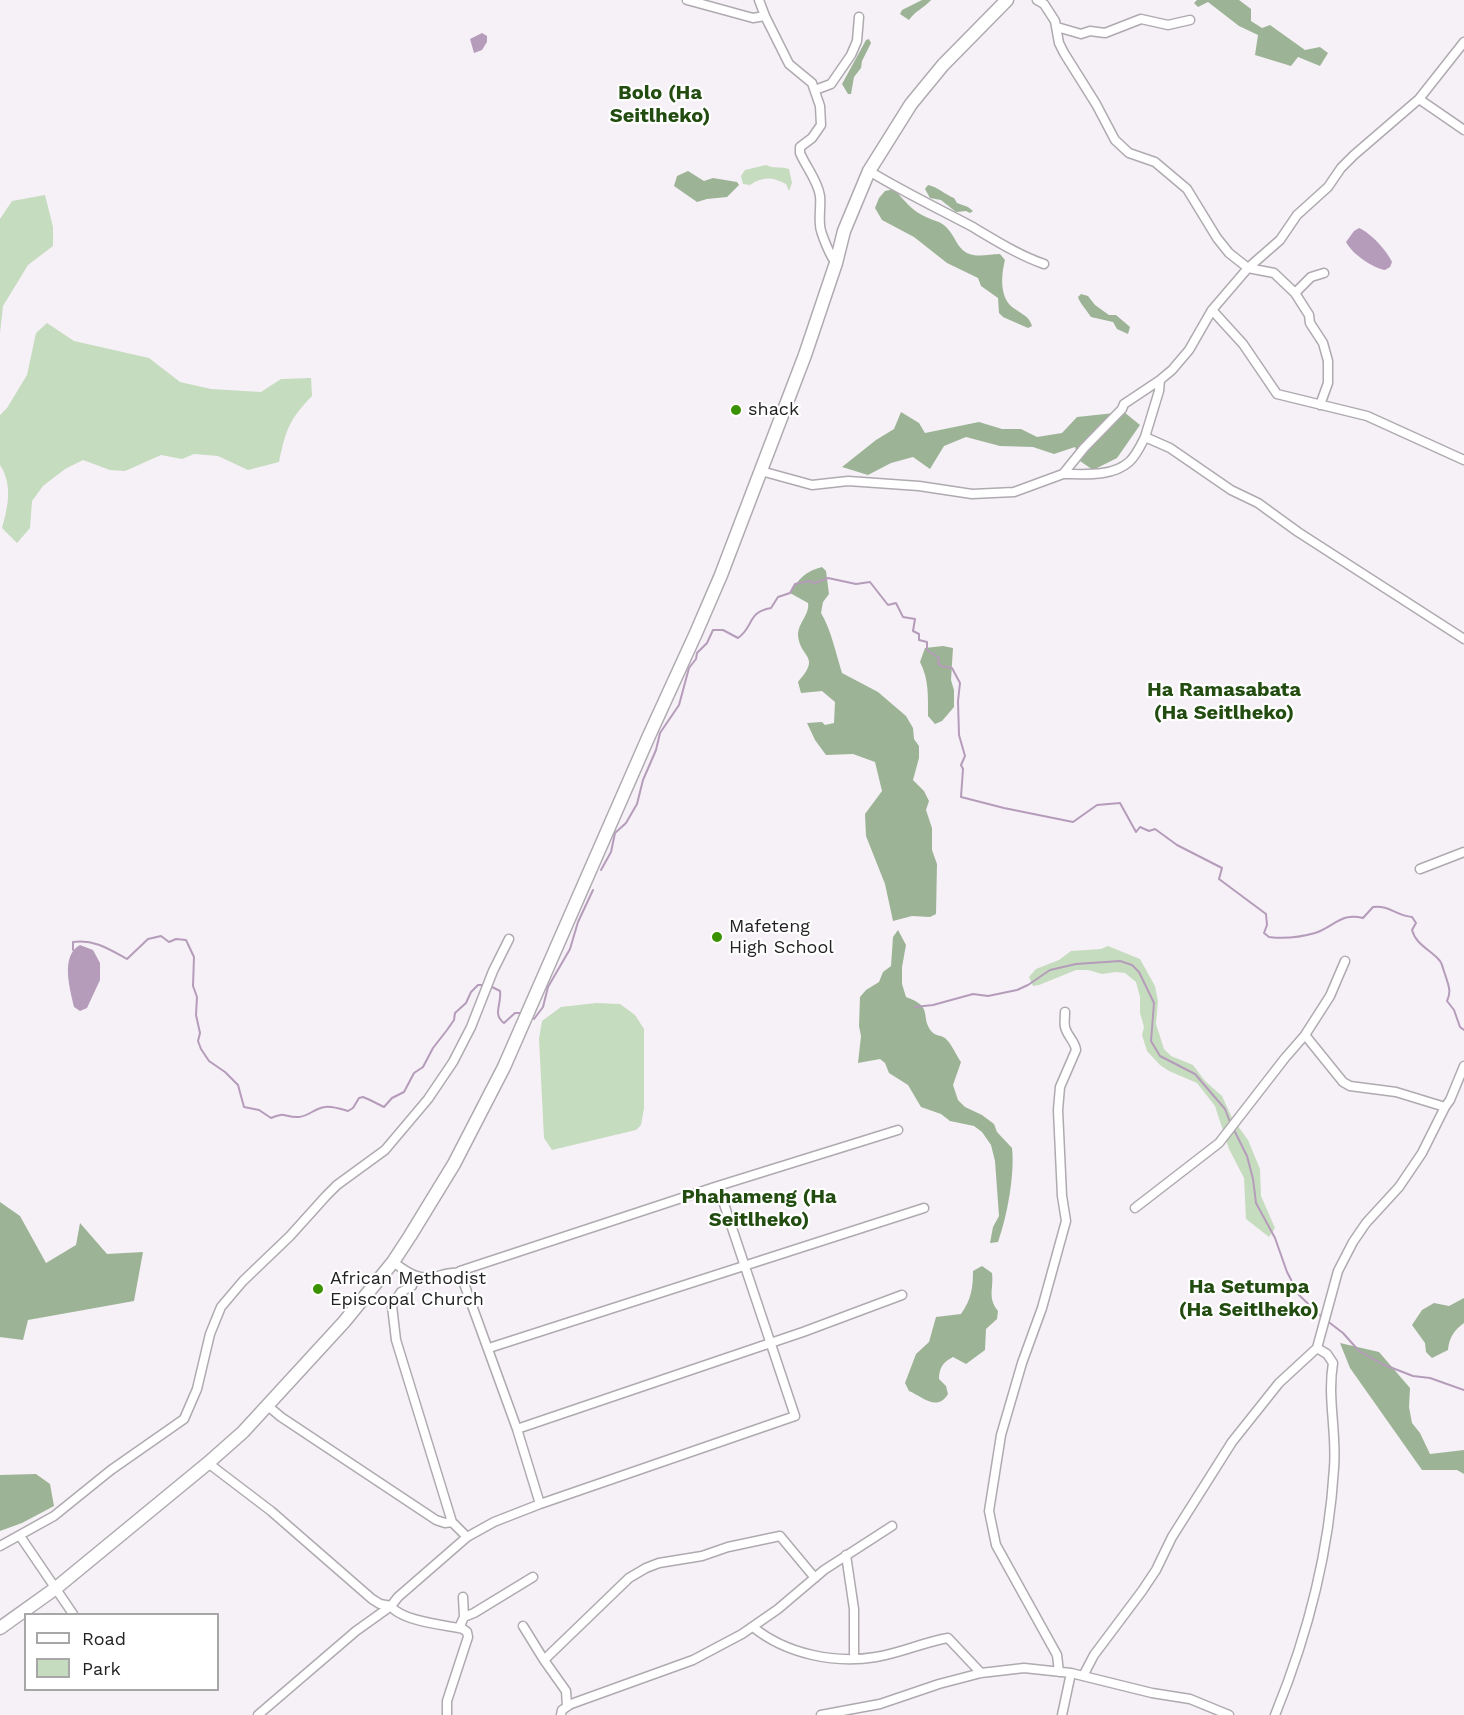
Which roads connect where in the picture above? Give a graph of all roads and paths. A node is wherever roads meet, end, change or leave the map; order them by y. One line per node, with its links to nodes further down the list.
1 (687, 0): 5 (street)
2 (759, 0): 5 (street)
3 (1007, 0): 13 (main road)
4 (1037, 0): 8 (street)
5 (765, 16): 10 (street)
6 (859, 17): 10 (street)
7 (1190, 20): 8 (street)
8 (1057, 27): 16 (street)
9 (1464, 42): 11 (street)
10 (815, 90): 14 (street)
11 (1419, 99): 12 (street); 16 (street)
12 (1464, 130)
13 (869, 171): 14 (main road); 15 (street)
14 (836, 263): 24 (main road)
15 (1044, 264)
16 (1248, 268): 18 (street); 19 (street)
17 (1324, 273): 18 (street)
18 (1296, 293): 21 (street)
19 (1212, 310): 20 (street); 21 (street)
20 (1160, 380): 22 (street); 25 (street)
21 (1320, 405): 23 (street)
22 (1145, 437): 25 (street); 26 (street)
23 (1464, 460)
24 (761, 471): 25 (street); 39 (main road)
25 (1063, 474)
26 (1464, 639)
27 (1464, 852): 28 (street)
28 (1420, 869)
29 (509, 939): 53 (street)
30 (1345, 962): 32 (street)
31 (1065, 1012): 70 (street)
32 (1305, 1035): 34 (street); 38 (street)
33 (1464, 1066): 34 (street)
34 (1445, 1107): 46 (street)
35 (898, 1130): 36 (street)
36 (718, 1186): 40 (street); 41 (street)
37 (924, 1208): 40 (street)
38 (1134, 1208)
39 (393, 1262): 42 (street); 47 (main road)
40 (744, 1264): 44 (street); 45 (street)
41 (457, 1273): 42 (street); 45 (street)
42 (414, 1276): 51 (street)
43 (902, 1295): 44 (street)
44 (771, 1342): 48 (street); 50 (street)
45 (489, 1348): 48 (street)
46 (1317, 1348): 73 (street); 81 (street)
47 (268, 1406): 49 (main road); 51 (street)
48 (516, 1429): 50 (street)
49 (208, 1463): 59 (main road); 61 (street)
50 (540, 1504): 54 (street)
51 (453, 1522): 54 (street)
52 (892, 1526): 56 (street)
53 (20, 1536): 55 (street); 59 (street)
54 (467, 1537): 61 (street)
55 (0, 1546)
56 (846, 1555): 58 (street); 68 (street)
57 (533, 1577): 63 (street)
58 (815, 1578): 65 (street); 69 (street)
59 (56, 1588): 62 (street); 66 (main road)
60 (463, 1597): 63 (street)
61 (391, 1605): 67 (street); 75 (street)
62 (72, 1613)
63 (464, 1617): 67 (street)
64 (524, 1626): 69 (street)
65 (753, 1627): 68 (street); 74 (street)
66 (0, 1628)
67 (459, 1628): 76 (street)
68 (854, 1658): 71 (street)
69 (544, 1660): 74 (street)
70 (1059, 1672): 71 (street); 72 (street)
71 (981, 1673): 78 (street)
72 (1071, 1673): 73 (street); 79 (street)
73 (1083, 1676): 80 (street)
74 (567, 1706): 77 (street)
75 (258, 1715)
76 (447, 1715)
77 (561, 1715)
78 (821, 1715)
79 (1062, 1715)
80 (1229, 1715)
81 (1275, 1715)

